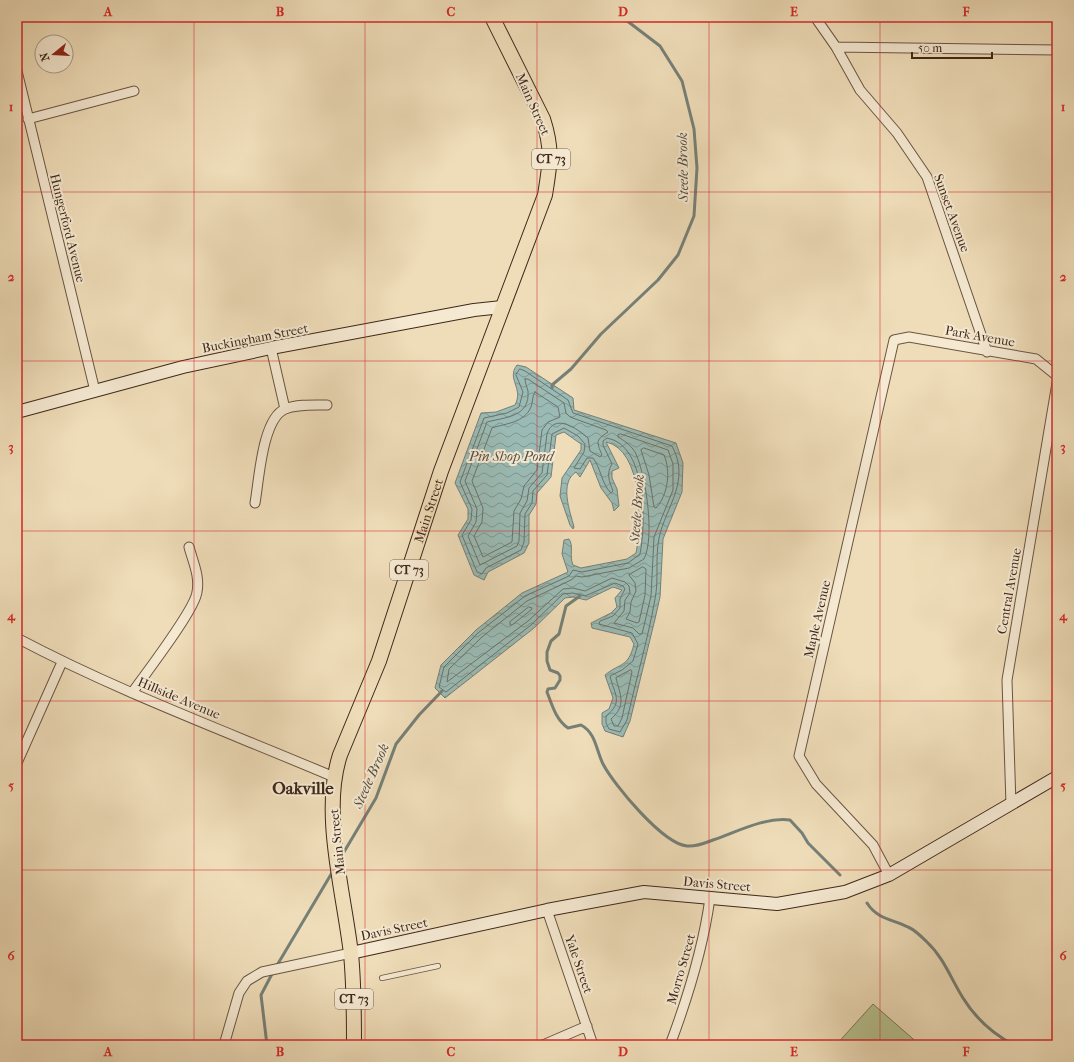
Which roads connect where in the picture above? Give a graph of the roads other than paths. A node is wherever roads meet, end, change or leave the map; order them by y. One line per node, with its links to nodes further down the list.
1 (492, 17): 8 (main road, Main Street / CT 73)
2 (815, 17): 3 (street, Sunset Avenue)
3 (836, 47): 4 (street); 11 (street, Sunset Avenue)
4 (1057, 50)
5 (17, 71): 7 (street, Hungerford Avenue)
6 (134, 91): 7 (street)
7 (28, 119): 14 (street, Hungerford Avenue)
8 (502, 307): 10 (main road, Buckingham Street); 24 (main road, Main Street / CT 73)
9 (894, 340): 11 (street, Park Avenue); 27 (street, Maple Avenue)
10 (271, 348): 14 (main road, Buckingham Street); 16 (street)
11 (987, 352): 12 (street, Park Avenue)
12 (1057, 376)
13 (1057, 383): 26 (street, Central Avenue)
14 (95, 391): 17 (main road, Buckingham Street)
15 (327, 405): 16 (street)
16 (285, 409): 18 (street)
17 (17, 412)
18 (255, 503)
19 (188, 547): 22 (street)
20 (17, 638): 21 (street, Hillside Avenue)
21 (62, 662): 22 (street, Hillside Avenue); 23 (street)
22 (132, 693): 24 (street, Hillside Avenue)
23 (17, 763)
24 (334, 777): 30 (main road, Main Street / CT 73)
25 (1057, 778): 26 (main road, Davis Street)
26 (1011, 805): 27 (main road, Davis Street)
27 (889, 875): 28 (main road, Davis Street)
28 (710, 898): 29 (main road, Davis Street); 38 (street, Morro Street)
29 (547, 910): 30 (main road, Davis Street); 33 (street, Yale Street)
30 (351, 953): 34 (street); 35 (main road, Main Street / CT 73)
31 (438, 966): 32 (lane)
32 (382, 978)
33 (587, 1026): 36 (street); 37 (street, Yale Street)
34 (224, 1045)
35 (354, 1045)
36 (543, 1045)
37 (593, 1045)
38 (670, 1045)

